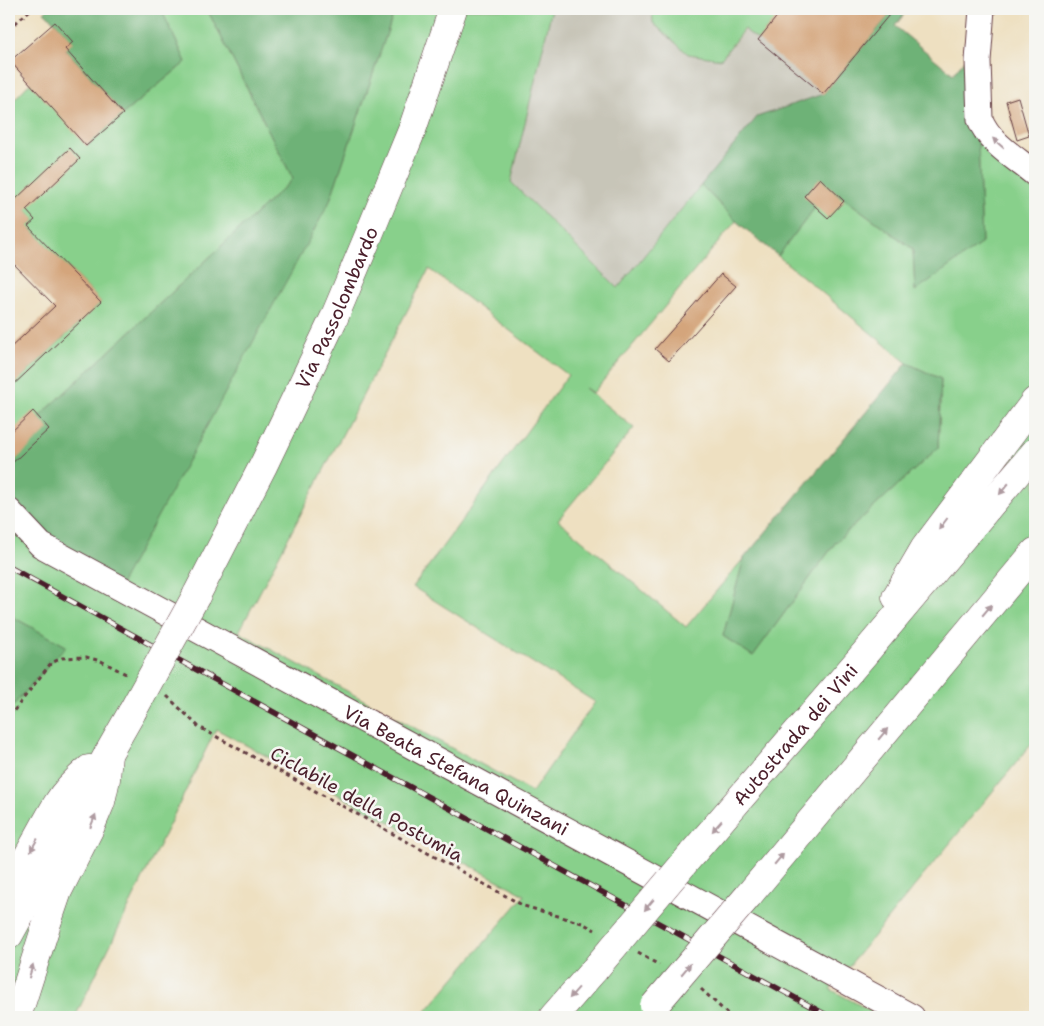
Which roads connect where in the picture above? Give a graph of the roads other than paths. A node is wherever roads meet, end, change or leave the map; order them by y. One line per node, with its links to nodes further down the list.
1 (453, 9): 4 (main road, Via Passolombardo)
2 (472, 9): 4 (main road)
3 (982, 9): 5 (lane, one-way to 3)
4 (412, 130): 11 (main road, Via Passolombardo, bridge)
5 (1035, 174)
6 (1035, 401): 10 (main road, one-way to 10)
7 (1035, 452): 10 (main road, Autostrada dei Vini, one-way to 10)
8 (9, 510): 17 (lane, Via Beata Stefana Quinzani)
9 (1035, 552): 14 (main road, one-way to 9, bridge)
10 (860, 659): 16 (main road, Autostrada dei Vini, one-way to 16, bridge)
11 (108, 754): 12 (main road, one-way to 12); 13 (main road); 15 (main road, one-way to 11)
12 (9, 885)
13 (9, 935)
14 (649, 1012)
15 (17, 1017)
16 (553, 1017)
17 (912, 1017)

